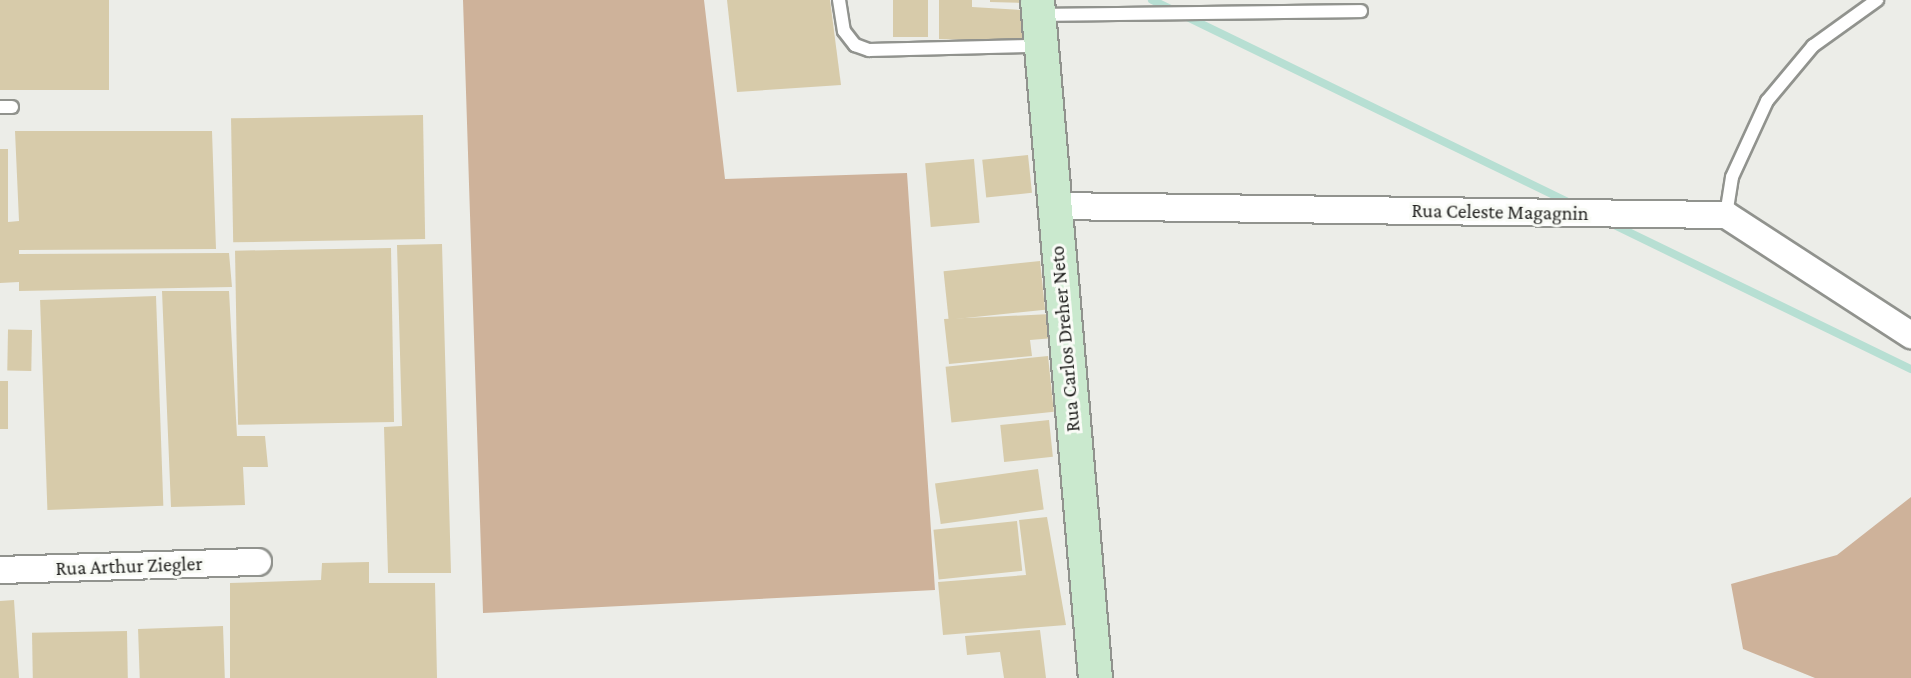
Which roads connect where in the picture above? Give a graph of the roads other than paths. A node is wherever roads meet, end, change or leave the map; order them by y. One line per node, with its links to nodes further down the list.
1 (839, 0): 4 (lane)
2 (1877, 0): 6 (lane)
3 (1360, 11): 4 (lane)
4 (1037, 20): 5 (main road, Rua Carlos Dreher Neto)
5 (1053, 206): 6 (street, Rua Celeste Magagnin); 10 (main road, Rua Carlos Dreher Neto)
6 (1726, 215): 7 (street)
7 (1911, 335)
8 (258, 562): 9 (street, Rua Arthur Ziegler)
9 (0, 570)
10 (1095, 678)

